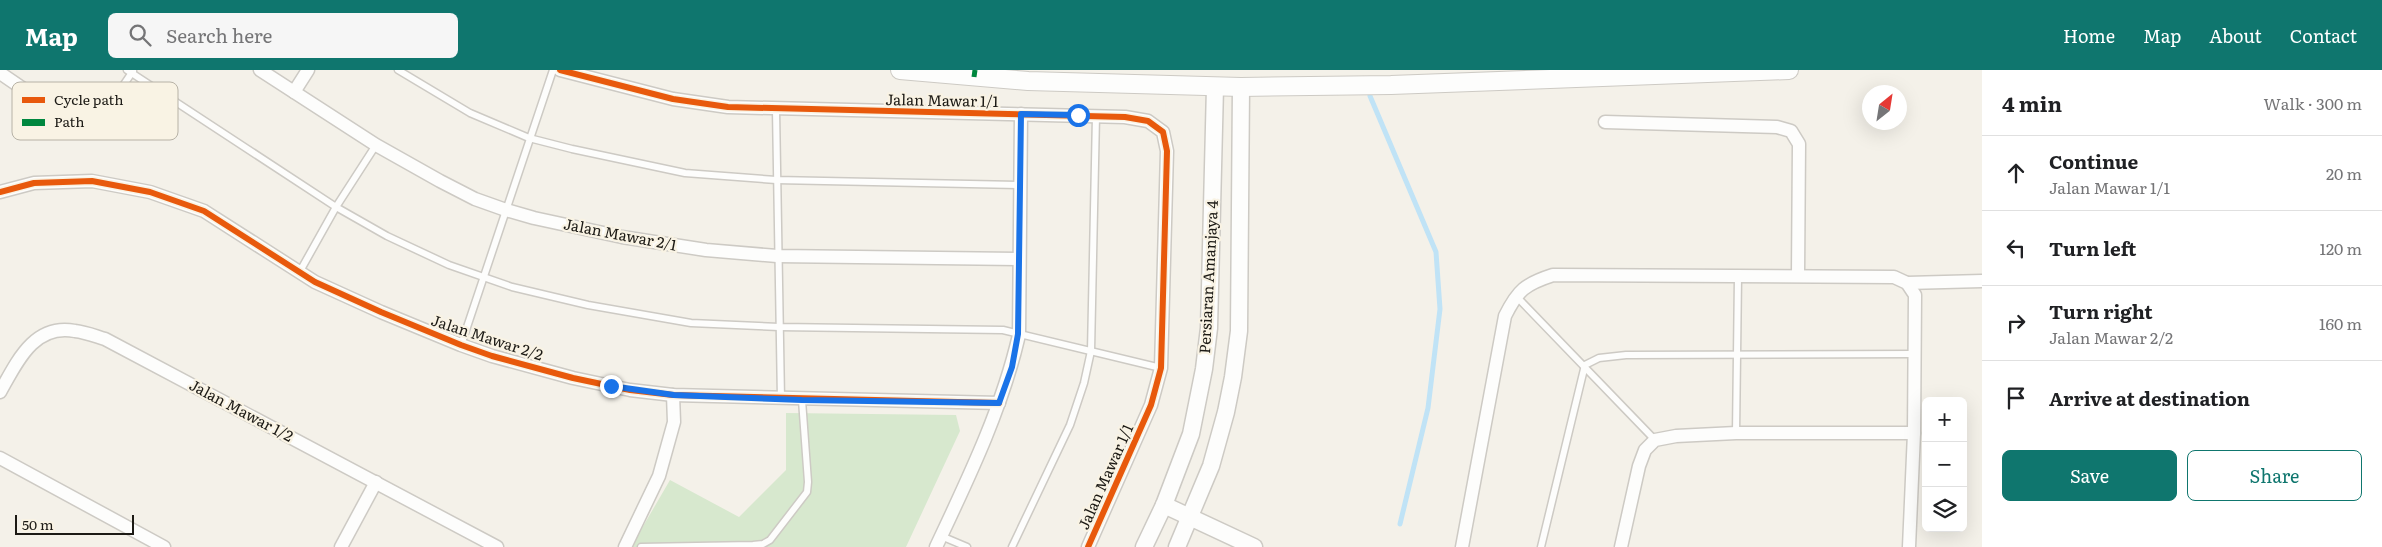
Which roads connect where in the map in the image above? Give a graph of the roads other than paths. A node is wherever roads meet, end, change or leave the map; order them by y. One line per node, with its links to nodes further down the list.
1 (260, 70): 15 (street, Jalan Mawar 2/1)
2 (308, 70): 15 (street)
3 (398, 70): 21 (lane)
4 (553, 70): 21 (lane)
5 (560, 70): 17 (street, Jalan Mawar 1/1)
6 (900, 70): 13 (main road)
7 (1790, 70): 14 (main road)
8 (131, 71): 11 (lane); 12 (lane)
9 (0, 74): 10 (street)
10 (12, 82)
11 (124, 82)
12 (148, 82)
13 (1215, 87): 14 (main road); 55 (street, Persiaran Amanjaya 4)
14 (1241, 87): 56 (street, Persiaran Amanjaya 4)
15 (294, 92): 22 (street, Jalan Mawar 2/1)
16 (178, 102): 26 (lane)
17 (776, 110): 18 (street, Jalan Mawar 1/1); 23 (lane)
18 (1021, 114): 19 (street, Jalan Mawar 1/1); 24 (street)
19 (1096, 116): 40 (lane); 44 (street, Jalan Mawar 1/1)
20 (1605, 122): 31 (street)
21 (530, 138): 23 (lane); 27 (lane)
22 (376, 145): 26 (lane); 27 (street, Jalan Mawar 2/1)
23 (776, 180): 24 (lane); 28 (lane)
24 (1020, 185): 29 (street)
25 (0, 192): 30 (street, Jalan Mawar 2/2)
26 (336, 207): 30 (lane); 33 (lane)
27 (506, 210): 28 (street, Jalan Mawar 2/1); 33 (lane)
28 (777, 256): 29 (street, Jalan Mawar 2/1); 37 (lane)
29 (1019, 259): 38 (street)
30 (299, 273): 39 (street, Jalan Mawar 2/2)
31 (1798, 275): 32 (street); 35 (street)
32 (1738, 277): 36 (street); 42 (lane)
33 (484, 279): 37 (lane); 39 (lane)
34 (1982, 281): 35 (street)
35 (1907, 283): 41 (street)
36 (1515, 295): 43 (lane); 69 (street)
37 (779, 327): 38 (lane); 47 (lane)
38 (1018, 334): 40 (lane); 49 (street)
39 (461, 345): 46 (street, Jalan Mawar 2/2)
40 (1091, 352): 44 (lane); 64 (lane)
41 (1914, 354): 42 (lane); 51 (street)
42 (1737, 355): 43 (lane); 50 (lane)
43 (1585, 366): 52 (lane); 70 (lane)
44 (1161, 368): 65 (street, Jalan Mawar 1/1)
45 (0, 392): 54 (street, Jalan Mawar 1/2)
46 (674, 395): 47 (street, Jalan Mawar 2/2); 61 (street)
47 (781, 400): 48 (street, Jalan Mawar 2/2)
48 (802, 400): 49 (street, Jalan Mawar 2/2); 62 (lane)
49 (999, 403): 57 (street)
50 (1736, 433): 51 (street); 52 (street)
51 (1914, 433): 72 (street)
52 (1655, 440): 71 (street)
53 (0, 458): 58 (street)
54 (376, 482): 59 (street); 60 (street, Jalan Mawar 1/2)
55 (1164, 506): 56 (street); 66 (street, Persiaran Amanjaya 4)
56 (1190, 517): 67 (street, Persiaran Amanjaya 4); 68 (street)
57 (939, 541): 63 (lane)
58 (164, 547)
59 (340, 547)
60 (497, 547)
61 (625, 547)
62 (641, 547)
63 (967, 547)
64 (1012, 547)
65 (1088, 547)
66 (1144, 547)
67 (1177, 547)
68 (1254, 547)
69 (1462, 547)
70 (1541, 547)
71 (1621, 547)
72 (1909, 547)

